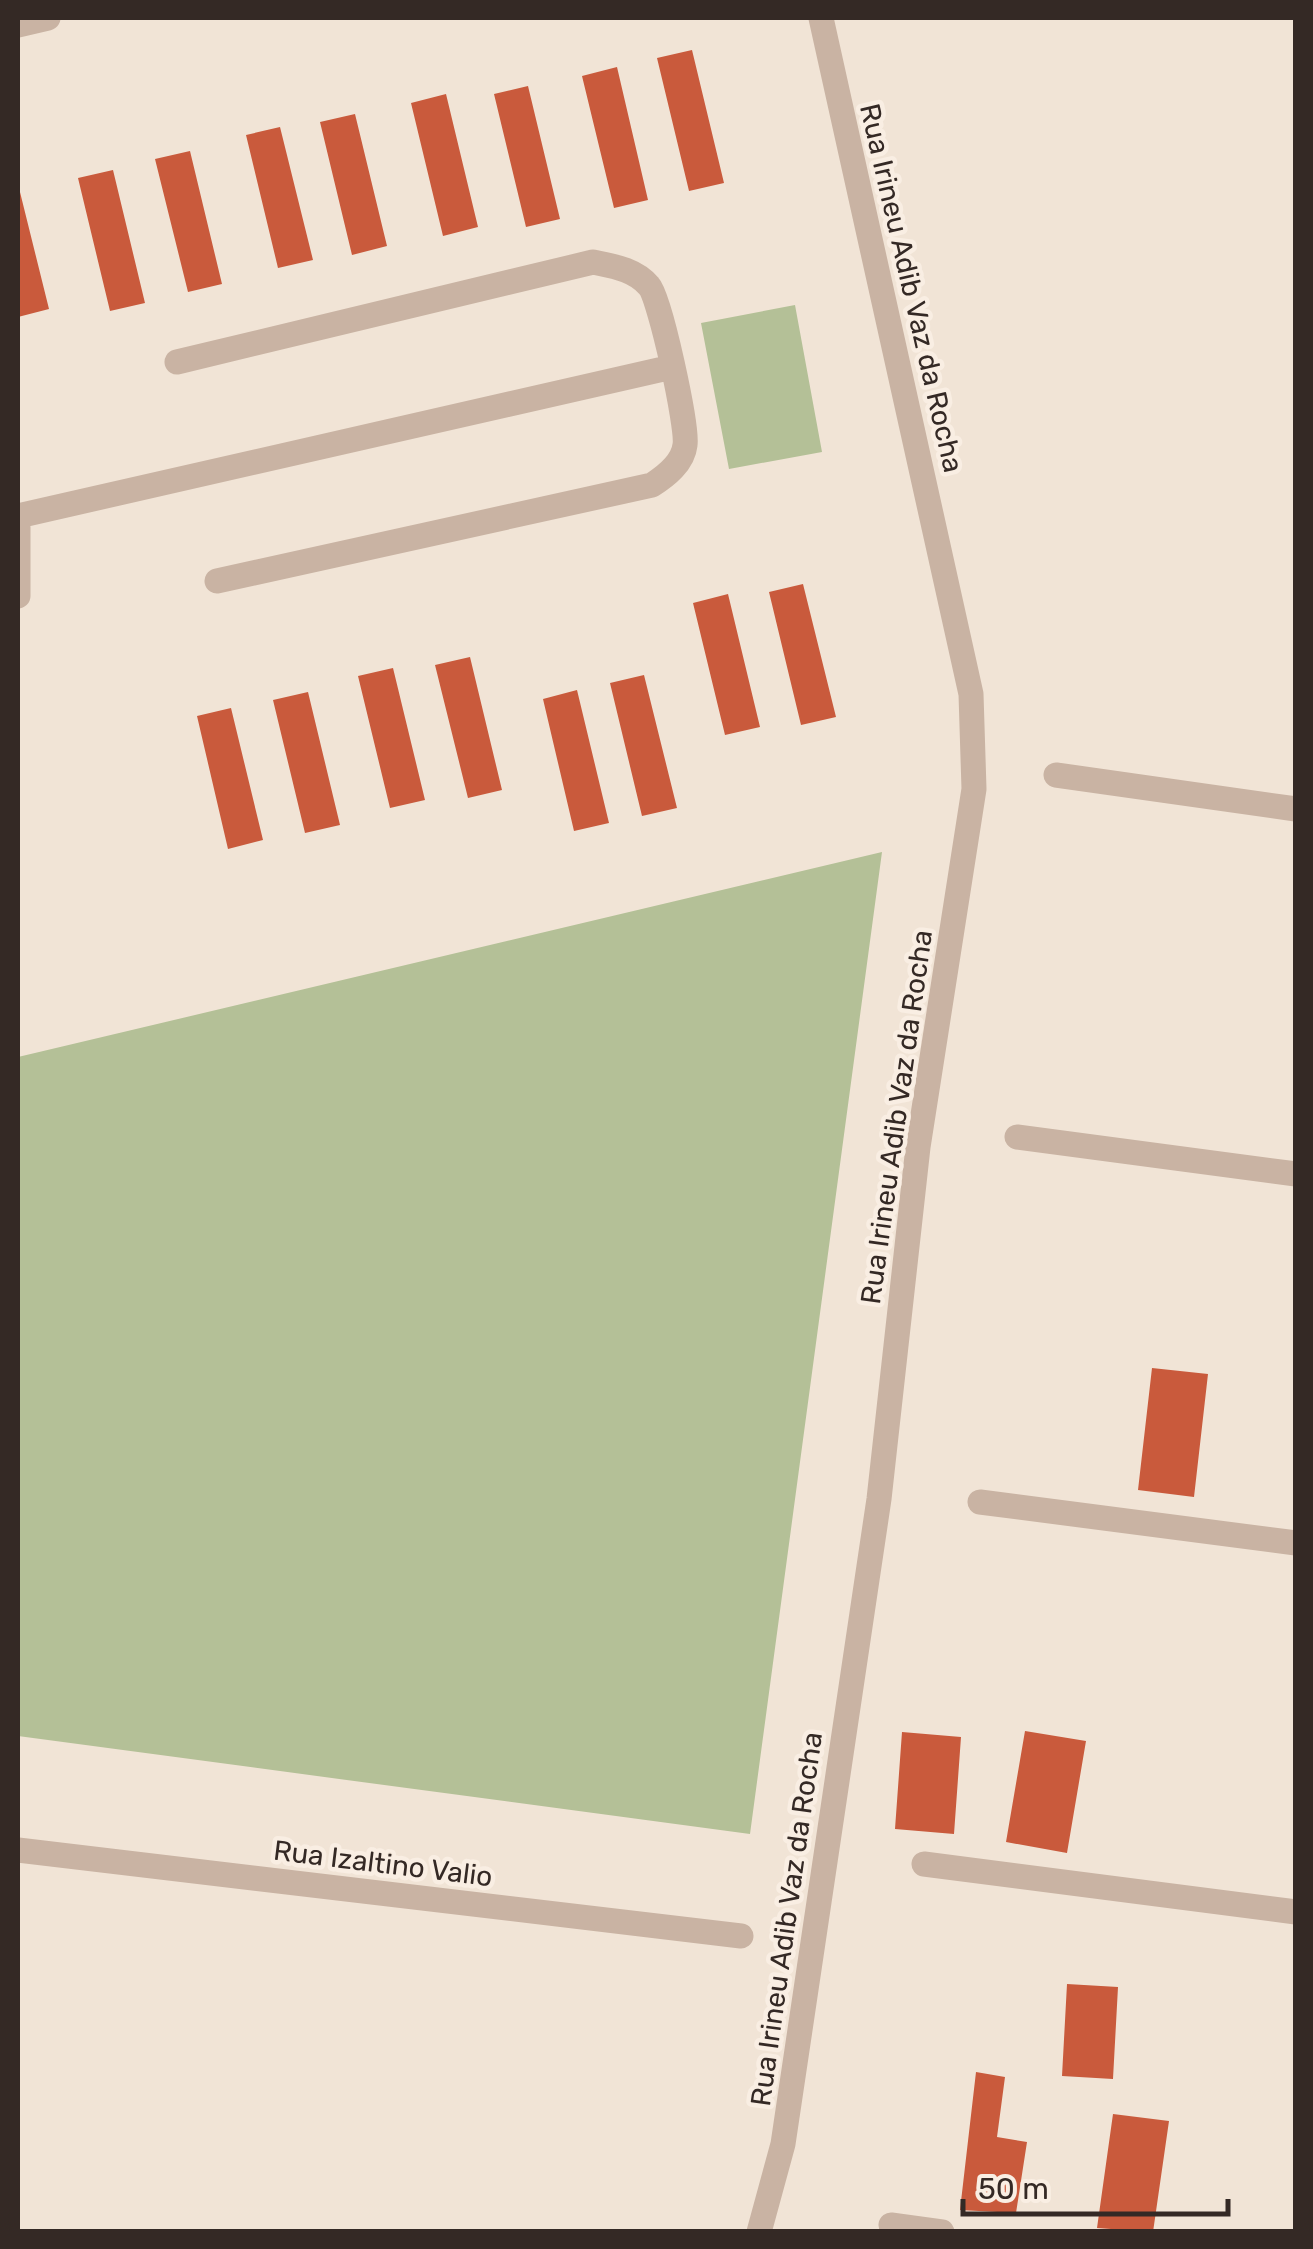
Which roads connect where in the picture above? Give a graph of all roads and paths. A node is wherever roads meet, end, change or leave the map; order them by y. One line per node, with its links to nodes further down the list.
1 (48, 18): 3 (street)
2 (821, 18): 20 (street, Rua Irineu Adib Vaz da Rocha)
3 (18, 25)
4 (177, 362): 5 (street)
5 (672, 366): 6 (street); 7 (street)
6 (18, 516): 8 (street)
7 (217, 581)
8 (18, 596)
9 (1056, 775): 10 (street)
10 (1296, 809)
11 (1017, 1137): 12 (street)
12 (1296, 1174)
13 (980, 1502): 14 (street)
14 (1296, 1543)
15 (18, 1850): 18 (street, Rua Izaltino Valio)
16 (924, 1864): 17 (street)
17 (1296, 1912)
18 (740, 1936)
19 (890, 2225): 21 (street)
20 (758, 2232)
21 (942, 2232)

